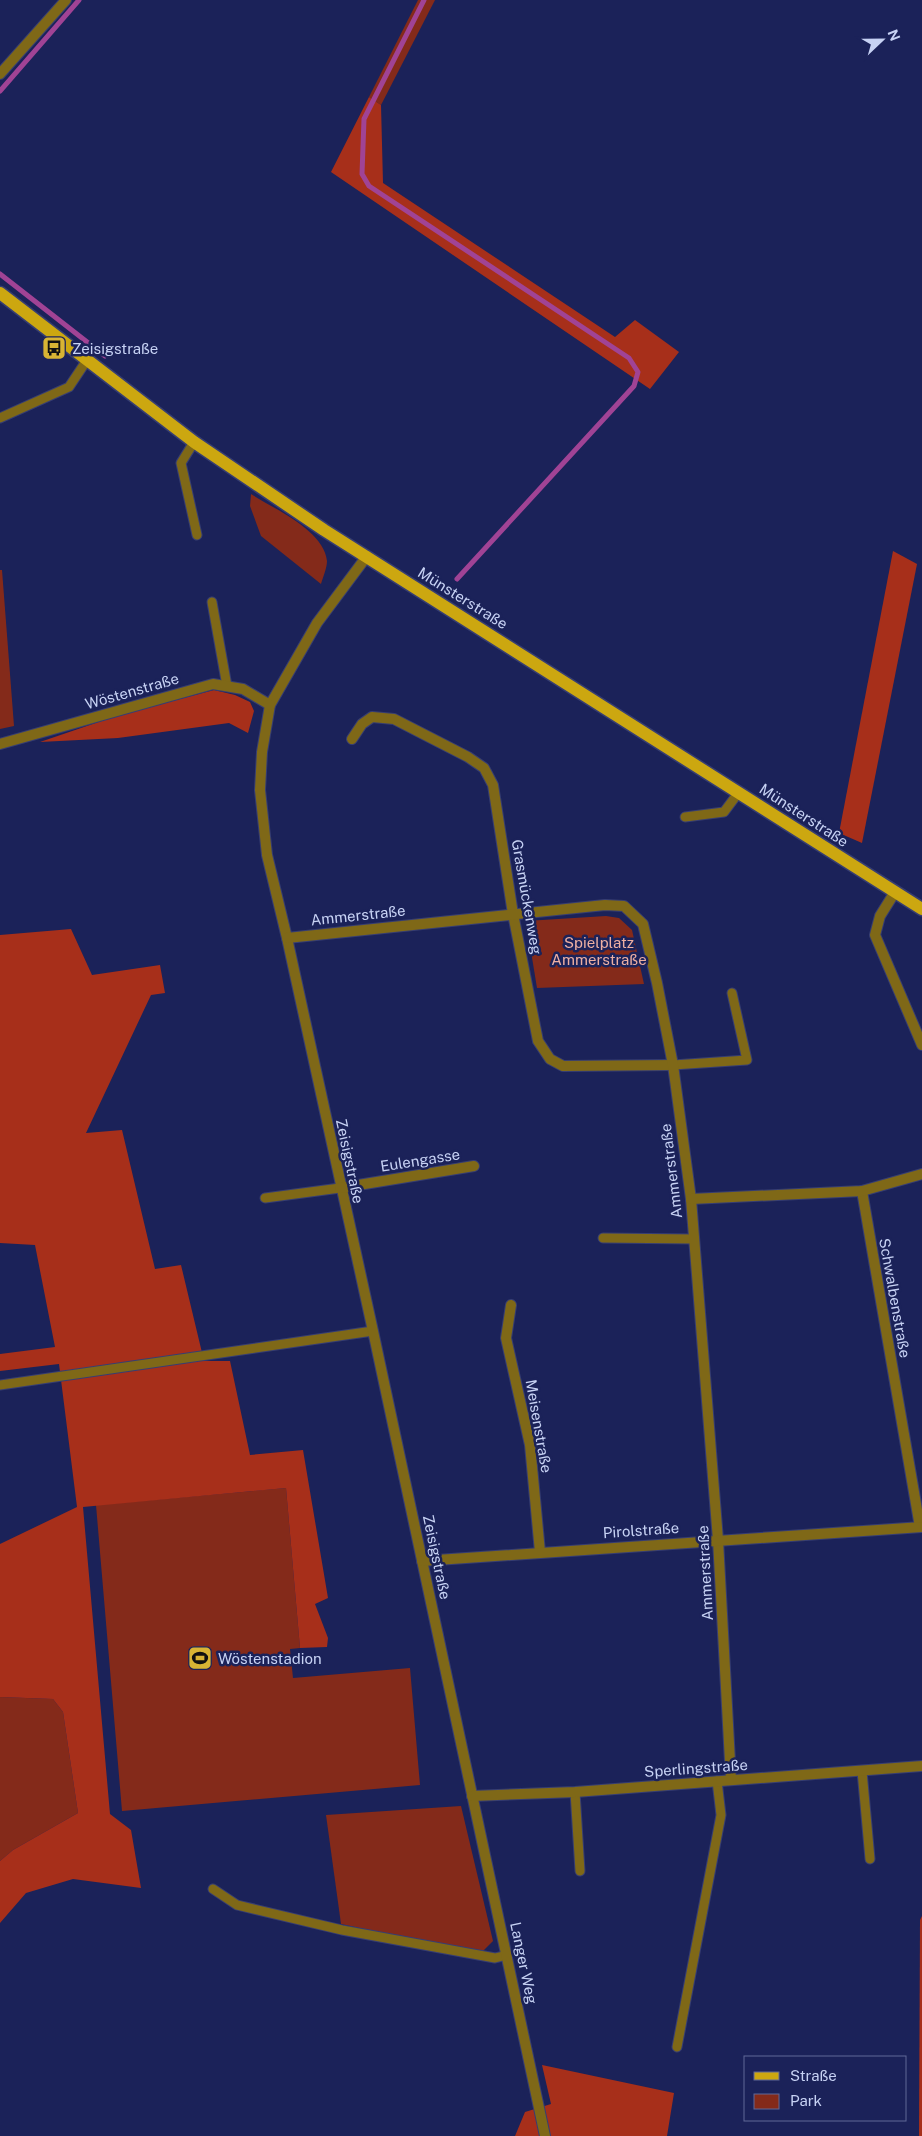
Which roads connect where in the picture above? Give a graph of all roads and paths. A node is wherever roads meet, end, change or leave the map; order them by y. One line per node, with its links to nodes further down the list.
1 (66, 0): 2 (street)
2 (0, 74)
3 (0, 293): 4 (main road, Münsterstraße)
4 (87, 360): 5 (lane); 6 (main road, Münsterstraße)
5 (0, 418)
6 (194, 442): 7 (lane); 8 (main road, Münsterstraße)
7 (197, 535)
8 (367, 556): 11 (street, Zeisigstraße); 14 (main road, Münsterstraße)
9 (212, 602): 10 (lane)
10 (227, 686): 11 (street, Wöstenstraße); 13 (street, Wöstenstraße)
11 (270, 705): 19 (street, Zeisigstraße)
12 (352, 739): 18 (street, Grasmückenweg)
13 (0, 744)
14 (739, 792): 15 (lane); 16 (main road, Münsterstraße)
15 (685, 817)
16 (895, 892): 17 (main road, Münsterstraße); 21 (street)
17 (922, 909)
18 (513, 914): 19 (street, Ammerstraße); 22 (street, Grasmückenweg); 22 (street, Ammerstraße)
19 (287, 938): 25 (street, Zeisigstraße)
20 (732, 993): 22 (lane)
21 (922, 1045)
22 (673, 1066): 28 (street, Ammerstraße)
23 (474, 1166): 25 (street, Eulengasse)
24 (922, 1174): 26 (street)
25 (340, 1188): 27 (lane); 32 (street, Zeisigstraße)
26 (862, 1191): 28 (street); 34 (street, Schwalbenstraße)
27 (265, 1198)
28 (691, 1200): 30 (street, Ammerstraße)
29 (603, 1238): 30 (lane)
30 (694, 1239): 35 (street, Ammerstraße)
31 (511, 1305): 36 (street, Meisenstraße)
32 (373, 1331): 33 (lane); 37 (street, Zeisigstraße)
33 (0, 1385)
34 (921, 1527): 35 (street, Pirolstraße)
35 (718, 1540): 36 (street, Pirolstraße); 40 (street, Ammerstraße)
36 (540, 1552): 37 (street, Pirolstraße)
37 (422, 1560): 43 (street, Zeisigstraße)
38 (922, 1766): 39 (street, Sperlingstraße)
39 (862, 1771): 40 (street, Sperlingstraße); 44 (lane)
40 (731, 1780): 41 (street, Sperlingstraße)
41 (717, 1781): 42 (street, Sperlingstraße); 48 (lane)
42 (575, 1792): 43 (street, Sperlingstraße); 45 (lane)
43 (472, 1796): 47 (street, Langer Weg)
44 (870, 1859)
45 (580, 1871)
46 (212, 1889): 47 (lane)
47 (507, 1955): 49 (street, Langer Weg)
48 (678, 2047)
49 (545, 2136)

